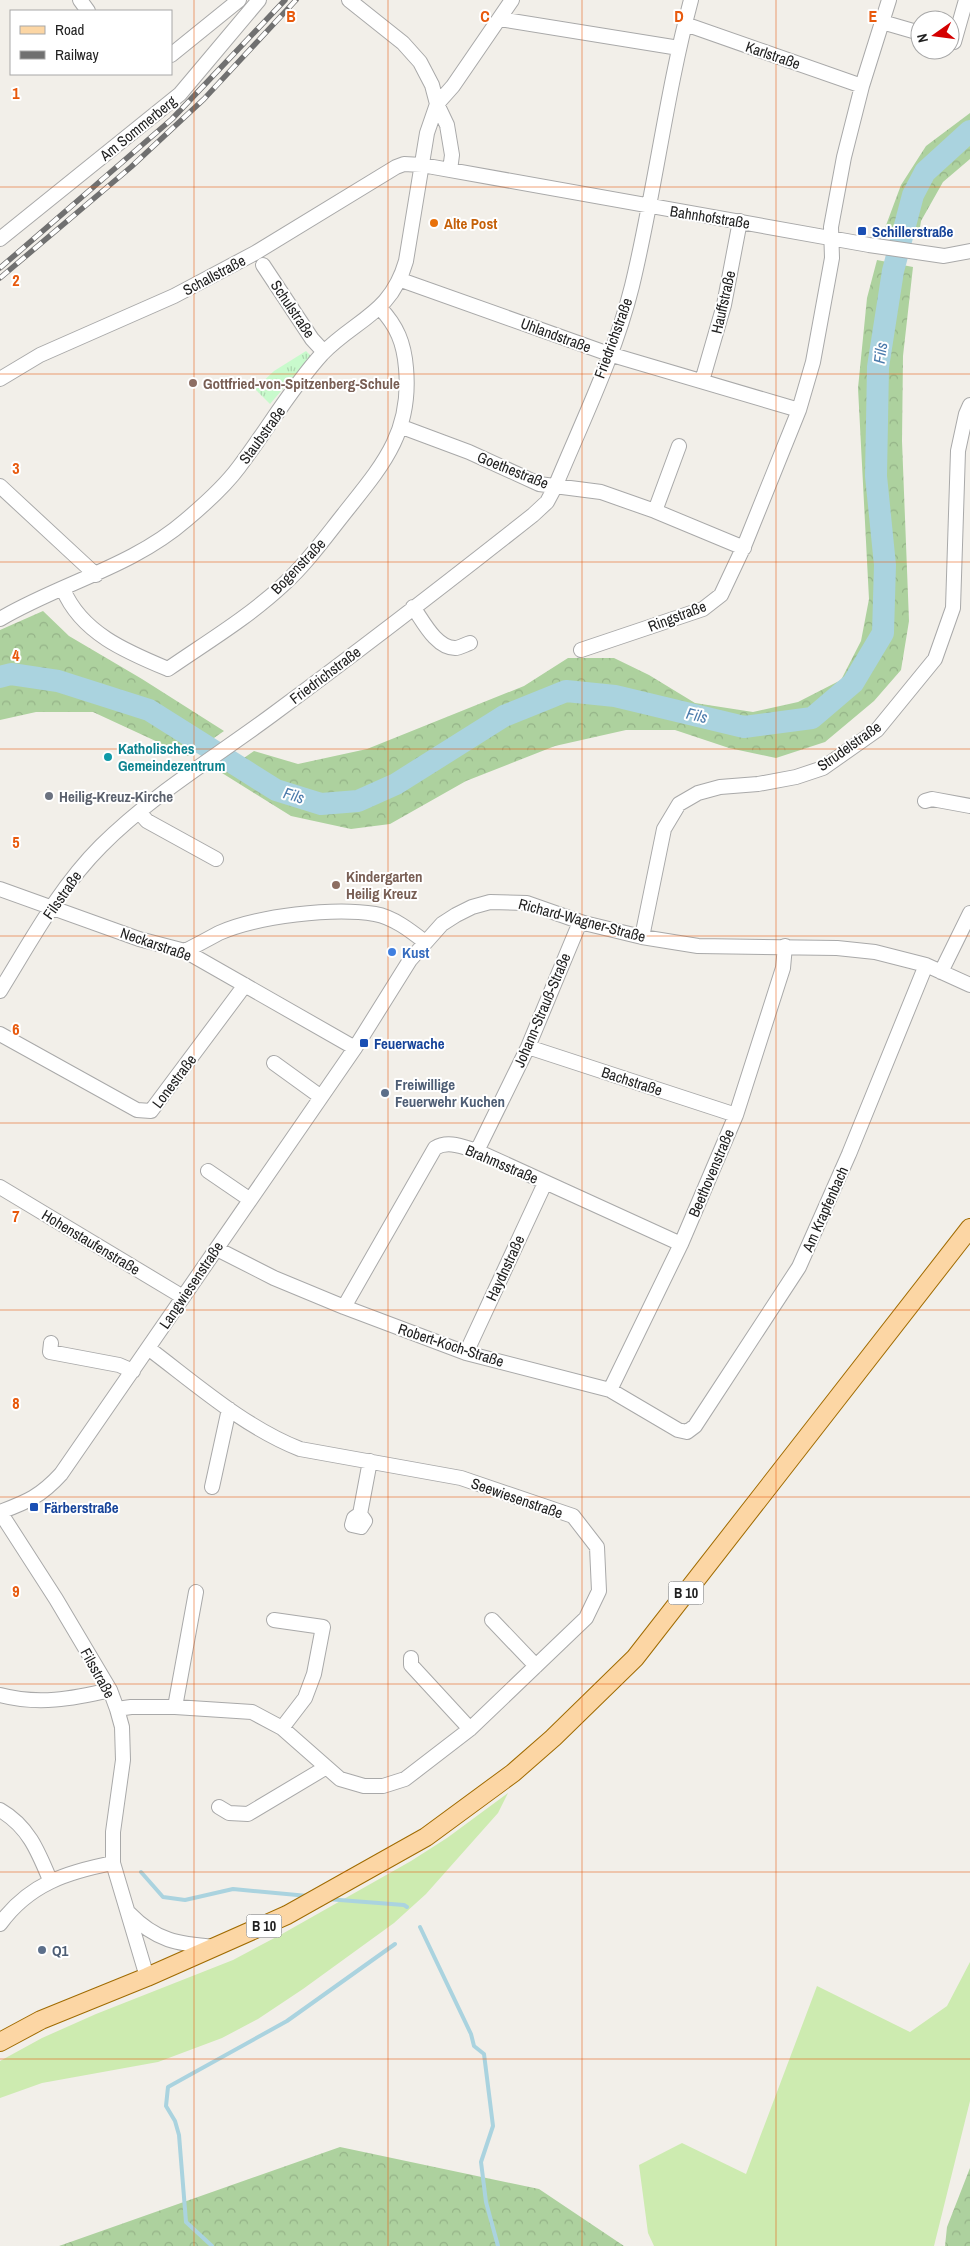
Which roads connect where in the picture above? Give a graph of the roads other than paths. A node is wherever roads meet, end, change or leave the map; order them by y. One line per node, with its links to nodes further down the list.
1 (239, 0): 14 (street)
2 (259, 0): 21 (street, Am Sommerberg)
3 (349, 0): 16 (street)
4 (512, 0): 8 (street)
5 (691, 0): 11 (street, Friedrichstraße)
6 (889, 0): 10 (street)
7 (966, 0): 9 (street)
8 (500, 19): 13 (street); 16 (street)
9 (960, 21)
10 (882, 22): 12 (street); 15 (street)
11 (685, 24): 13 (street, Friedrichstraße); 15 (street, Karlstraße)
12 (910, 30)
13 (679, 48): 19 (street, Friedrichstraße)
14 (172, 54)
15 (862, 86): 22 (street)
16 (437, 104): 17 (street); 18 (street)
17 (422, 165): 18 (street, Bahnhofstraße); 25 (street, Staubstraße); 29 (street, Schallstraße)
18 (450, 170): 19 (street, Bahnhofstraße)
19 (648, 207): 20 (street, Bahnhofstraße); 28 (street, Friedrichstraße)
20 (740, 221): 22 (street, Bahnhofstraße); 30 (street, Hauffstraße)
21 (0, 238)
22 (831, 238): 23 (street, Bahnhofstraße); 32 (street)
23 (970, 251)
24 (263, 265): 27 (street, Schulstraße)
25 (401, 280): 26 (street, Staubstraße); 28 (street, Uhlandstraße)
26 (380, 308): 27 (street, Staubstraße); 33 (street, Bogenstraße)
27 (324, 352): 39 (street, Staubstraße)
28 (610, 354): 30 (street, Uhlandstraße); 35 (street, Friedrichstraße)
29 (0, 379)
30 (702, 381): 32 (street, Uhlandstraße)
31 (970, 405): 54 (street, Strudelstraße)
32 (799, 410): 38 (street)
33 (402, 427): 35 (street, Goethestraße); 40 (street, Bogenstraße)
34 (679, 446): 37 (street)
35 (555, 487): 37 (street, Goethestraße); 41 (street, Friedrichstraße)
36 (2, 491): 39 (street)
37 (655, 511): 38 (street, Goethestraße)
38 (744, 548): 44 (street, Ringstraße)
39 (96, 576): 40 (street, Staubstraße)
40 (62, 589): 42 (street, Staubstraße)
41 (413, 608): 43 (street); 45 (street, Friedrichstraße)
42 (0, 619)
43 (470, 642)
44 (581, 650)
45 (235, 741): 48 (street, Filsstraße)
46 (925, 801): 47 (street)
47 (970, 806)
48 (139, 812): 49 (street); 51 (street, Filsstraße)
49 (216, 859)
50 (0, 889): 51 (street, Neckarstraße)
51 (51, 908): 57 (street, Neckarstraße); 62 (street, Filsstraße)
52 (970, 913): 59 (street)
53 (580, 922): 54 (street, Richard-Wagner-Straße); 55 (street, Richard-Wagner-Straße); 64 (street, Johann-Strauß-Straße)
54 (642, 937): 56 (street, Richard-Wagner-Straße)
55 (425, 942): 57 (street); 65 (street, Langwiesenstraße)
56 (784, 946): 58 (street, Richard-Wagner-Straße); 68 (street, Beethovenstraße)
57 (185, 951): 60 (street, Neckarstraße)
58 (926, 965): 59 (street, Richard-Wagner-Straße); 85 (street, Am Krapfenbach)
59 (942, 972): 61 (street, Richard-Wagner-Straße)
60 (245, 985): 63 (street, Lonestraße); 65 (street, Neckarstraße)
61 (970, 985)
62 (0, 991)
63 (0, 1034)
64 (528, 1047): 68 (street, Bachstraße); 69 (street, Johann-Strauß-Straße)
65 (355, 1048): 67 (street, Langwiesenstraße)
66 (274, 1063): 67 (street)
67 (321, 1097): 73 (street, Langwiesenstraße)
68 (736, 1115): 75 (street, Beethovenstraße)
69 (477, 1151): 71 (street, Brahmsstraße); 78 (street, Brahmsstraße)
70 (208, 1171): 73 (street)
71 (545, 1183): 75 (street, Brahmsstraße); 81 (street, Haydnstraße)
72 (0, 1187): 77 (street, Hohenstaufenstraße)
73 (250, 1199): 76 (street, Langwiesenstraße)
74 (970, 1228): 108 (main road, B 10)
75 (681, 1244): 83 (street, Beethovenstraße)
76 (216, 1248): 77 (street, Langwiesenstraße); 78 (street, Robert-Koch-Straße)
77 (183, 1297): 80 (street, Langwiesenstraße)
78 (344, 1307): 81 (street, Robert-Koch-Straße)
79 (51, 1343): 82 (street)
80 (148, 1348): 82 (street, Langwiesenstraße); 84 (street, Seewiesenstraße)
81 (466, 1353): 83 (street, Robert-Koch-Straße)
82 (133, 1371): 88 (street, Langwiesenstraße)
83 (610, 1390): 85 (street, Robert-Koch-Straße)
84 (229, 1409): 86 (street, Seewiesenstraße); 87 (street)
85 (687, 1432)
86 (370, 1461): 89 (street); 94 (street, Seewiesenstraße)
87 (212, 1487)
88 (0, 1512): 95 (street, Filsstraße)
89 (360, 1514)
90 (196, 1592): 97 (street)
91 (274, 1620): 99 (street)
92 (492, 1620): 94 (street)
93 (411, 1658): 100 (street)
94 (536, 1666): 100 (street, Seewiesenstraße)
95 (110, 1690): 96 (street); 98 (street, Filsstraße)
96 (0, 1695)
97 (175, 1707): 98 (street, Seewiesenstraße); 99 (street, Seewiesenstraße)
98 (117, 1709): 104 (street, Filsstraße)
99 (282, 1728): 101 (street, Seewiesenstraße)
100 (470, 1729): 101 (street, Seewiesenstraße)
101 (326, 1768): 102 (street)
102 (219, 1807)
103 (0, 1810): 105 (street)
104 (113, 1863): 105 (street); 106 (street, Filsstraße)
105 (50, 1880): 107 (street)
106 (129, 1913): 108 (street); 109 (street, Filsstraße)
107 (0, 1924)
108 (216, 1947): 109 (main road, B 10)
109 (147, 1977): 110 (main road, B 10)
110 (0, 2042)

